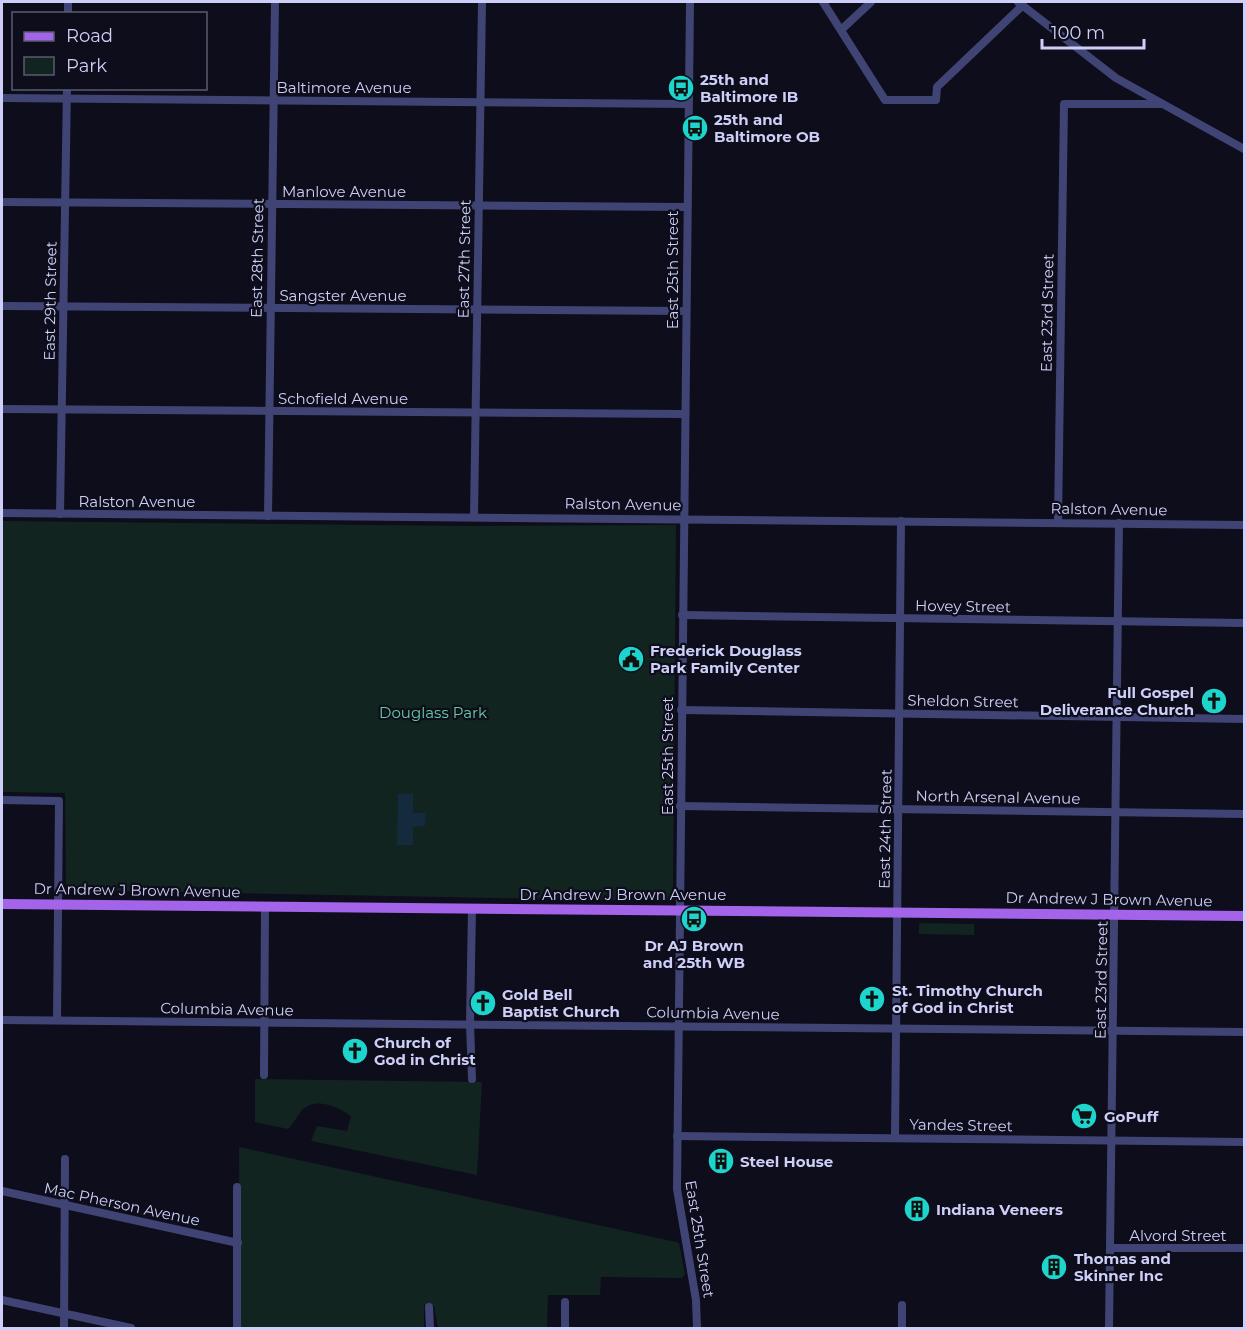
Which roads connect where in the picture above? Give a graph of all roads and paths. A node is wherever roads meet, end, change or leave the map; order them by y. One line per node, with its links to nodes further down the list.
1 (275, 2): 11 (street, East 28th Street)
2 (482, 2): 12 (street, East 27th Street)
3 (690, 2): 13 (street, East 25th Street)
4 (823, 2): 7 (street)
5 (871, 2): 7 (street)
6 (1021, 3): 7 (street); 14 (street)
7 (842, 30)
8 (67, 90): 10 (street, East 29th Street)
9 (2, 98): 10 (street, Baltimore Avenue)
10 (67, 99): 11 (street, Baltimore Avenue); 17 (street, East 29th Street)
11 (274, 100): 12 (street, Baltimore Avenue); 18 (street, East 28th Street)
12 (480, 102): 13 (street, Baltimore Avenue); 19 (street, East 27th Street)
13 (687, 104): 20 (street, East 25th Street)
14 (1162, 104): 15 (street); 37 (street, East 23rd Street)
15 (1245, 149)
16 (2, 202): 17 (street, Manlove Avenue)
17 (65, 202): 18 (street, Manlove Avenue); 22 (street, East 29th Street)
18 (272, 204): 19 (street, Manlove Avenue); 23 (street, East 28th Street)
19 (478, 206): 20 (street, Manlove Avenue); 24 (street, East 27th Street)
20 (686, 207): 25 (street, East 25th Street)
21 (2, 306): 22 (street, Sangster Avenue)
22 (63, 306): 23 (street, Sangster Avenue); 27 (street, East 29th Street)
23 (269, 308): 24 (street, Sangster Avenue); 28 (street, East 28th Street)
24 (477, 309): 25 (street, Sangster Avenue); 29 (street, East 27th Street)
25 (685, 311): 30 (street, East 25th Street)
26 (2, 409): 27 (street, Schofield Avenue)
27 (62, 410): 28 (street, Schofield Avenue); 32 (street, East 29th Street)
28 (268, 411): 29 (street, Schofield Avenue); 33 (street, East 28th Street)
29 (475, 412): 30 (street, Schofield Avenue); 34 (street, East 27th Street)
30 (684, 414): 35 (street, East 25th Street)
31 (2, 513): 32 (street, Ralston Avenue)
32 (60, 514): 33 (street, Ralston Avenue)
33 (268, 516): 34 (street, Ralston Avenue)
34 (474, 516): 35 (street, Ralston Avenue)
35 (683, 518): 36 (street, Ralston Avenue); 40 (street, East 25th Street)
36 (902, 521): 37 (street, Ralston Avenue); 41 (street, East 24th Street)
37 (1058, 522): 38 (street, Ralston Avenue)
38 (1119, 523): 39 (street, Ralston Avenue); 42 (street, East 23rd Street)
39 (1245, 525)
40 (682, 615): 41 (street, Hovey Street); 44 (street, East 25th Street)
41 (901, 619): 42 (street, Hovey Street); 45 (street, East 24th Street)
42 (1119, 621): 43 (street, Hovey Street); 46 (street, East 23rd Street)
43 (1245, 624)
44 (681, 710): 45 (street, Sheldon Street); 49 (street, East 25th Street)
45 (900, 714): 46 (street, Sheldon Street); 50 (street, East 24th Street)
46 (1117, 716): 47 (street, Sheldon Street); 51 (street, East 23rd Street)
47 (1245, 719)
48 (2, 801): 54 (street)
49 (680, 806): 50 (street, North Arsenal Avenue); 57 (street, East 25th Street)
50 (899, 809): 51 (street, North Arsenal Avenue); 58 (street, East 24th Street)
51 (1117, 812): 52 (street, North Arsenal Avenue); 59 (street, East 23rd Street)
52 (1245, 814)
53 (2, 904): 54 (main road, Dr Andrew J Brown Avenue)
54 (57, 904): 55 (main road, Dr Andrew J Brown Avenue); 62 (street)
55 (265, 906): 56 (main road, Dr Andrew J Brown Avenue); 63 (street)
56 (472, 908): 57 (main road, Dr Andrew J Brown Avenue); 64 (street)
57 (679, 909): 58 (main road, Dr Andrew J Brown Avenue); 65 (street, East 25th Street)
58 (898, 912): 59 (main road, Dr Andrew J Brown Avenue); 66 (street, East 24th Street)
59 (1115, 914): 60 (main road, Dr Andrew J Brown Avenue); 67 (street, East 23rd Street)
60 (1245, 916)
61 (2, 1020): 62 (street, Columbia Avenue)
62 (57, 1020): 63 (street, Columbia Avenue)
63 (264, 1023): 64 (street, Columbia Avenue); 69 (street)
64 (470, 1024): 65 (street, Columbia Avenue); 70 (street)
65 (678, 1025): 66 (street, Columbia Avenue); 71 (street, East 25th Street)
66 (897, 1028): 67 (street, Columbia Avenue); 72 (street, East 24th Street)
67 (1114, 1031): 68 (street, Columbia Avenue); 73 (street, East 23rd Street)
68 (1245, 1032)
69 (264, 1075)
70 (472, 1079)
71 (677, 1136): 72 (street, Yandes Street); 92 (street, East 25th Street)
72 (896, 1137): 73 (street, Yandes Street)
73 (1112, 1141): 74 (street, Yandes Street); 80 (street, East 23rd Street)
74 (1245, 1142)
75 (65, 1159): 78 (street)
76 (237, 1187): 79 (street)
77 (2, 1191): 78 (street, Mac Pherson Avenue)
78 (65, 1205): 79 (street, Mac Pherson Avenue); 86 (street)
79 (238, 1243): 89 (street)
80 (1112, 1248): 81 (street, Alvord Street); 94 (street, East 23rd Street)
81 (1245, 1248)
82 (2, 1300): 86 (street)
83 (565, 1302): 91 (street)
84 (902, 1305): 93 (street)
85 (429, 1306): 90 (street)
86 (64, 1314): 87 (street); 88 (street)
87 (64, 1329)
88 (131, 1329)
89 (237, 1329)
90 (430, 1329)
91 (565, 1329)
92 (697, 1329)
93 (902, 1329)
94 (1109, 1329)

